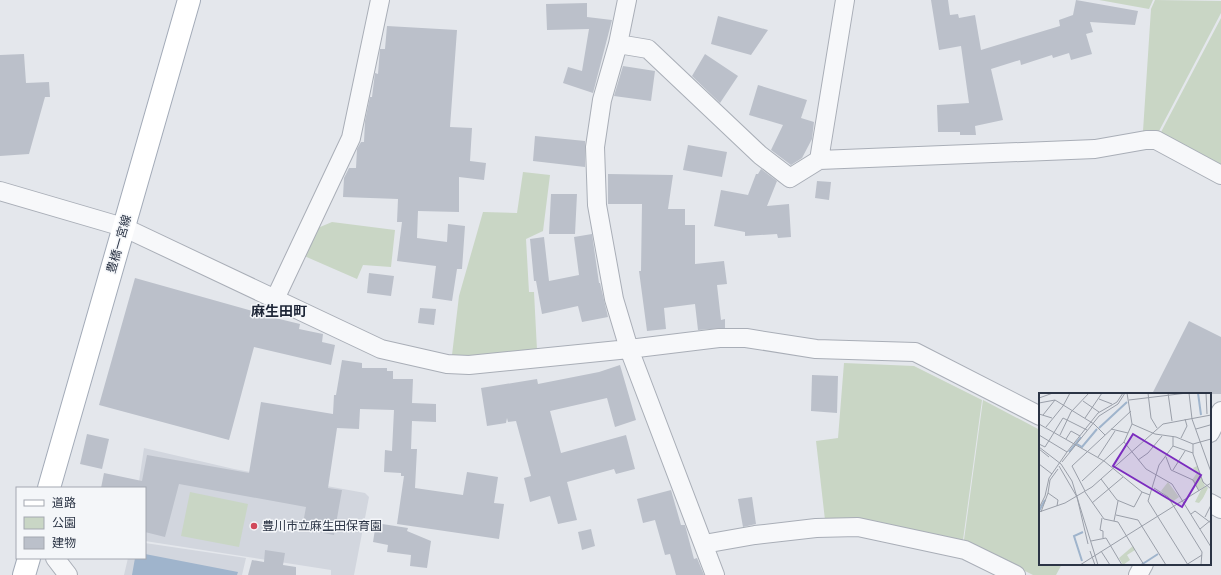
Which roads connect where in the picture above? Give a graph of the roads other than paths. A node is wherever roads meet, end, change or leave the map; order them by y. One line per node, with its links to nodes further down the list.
1 (189, 0): 9 (main road, 豊橋一宮線)
2 (380, 0): 10 (street)
3 (627, 0): 5 (street)
4 (846, 0): 6 (street)
5 (618, 44): 6 (street); 11 (street)
6 (819, 160): 7 (street)
7 (1221, 175)
8 (0, 191): 9 (street)
9 (124, 227): 10 (street); 15 (main road, 豊橋一宮線)
10 (275, 299): 11 (street)
11 (629, 349): 13 (street); 18 (street)
12 (1221, 411): 14 (street)
13 (1039, 415)
14 (1211, 431)
15 (49, 487)
16 (1211, 504): 17 (street)
17 (1221, 509)
18 (704, 544): 24 (street); 25 (street)
19 (29, 559): 22 (main road)
20 (56, 559): 23 (street)
21 (1143, 565): 26 (street)
22 (24, 575)
23 (68, 575)
24 (715, 575)
25 (1016, 575)
26 (1138, 575)

